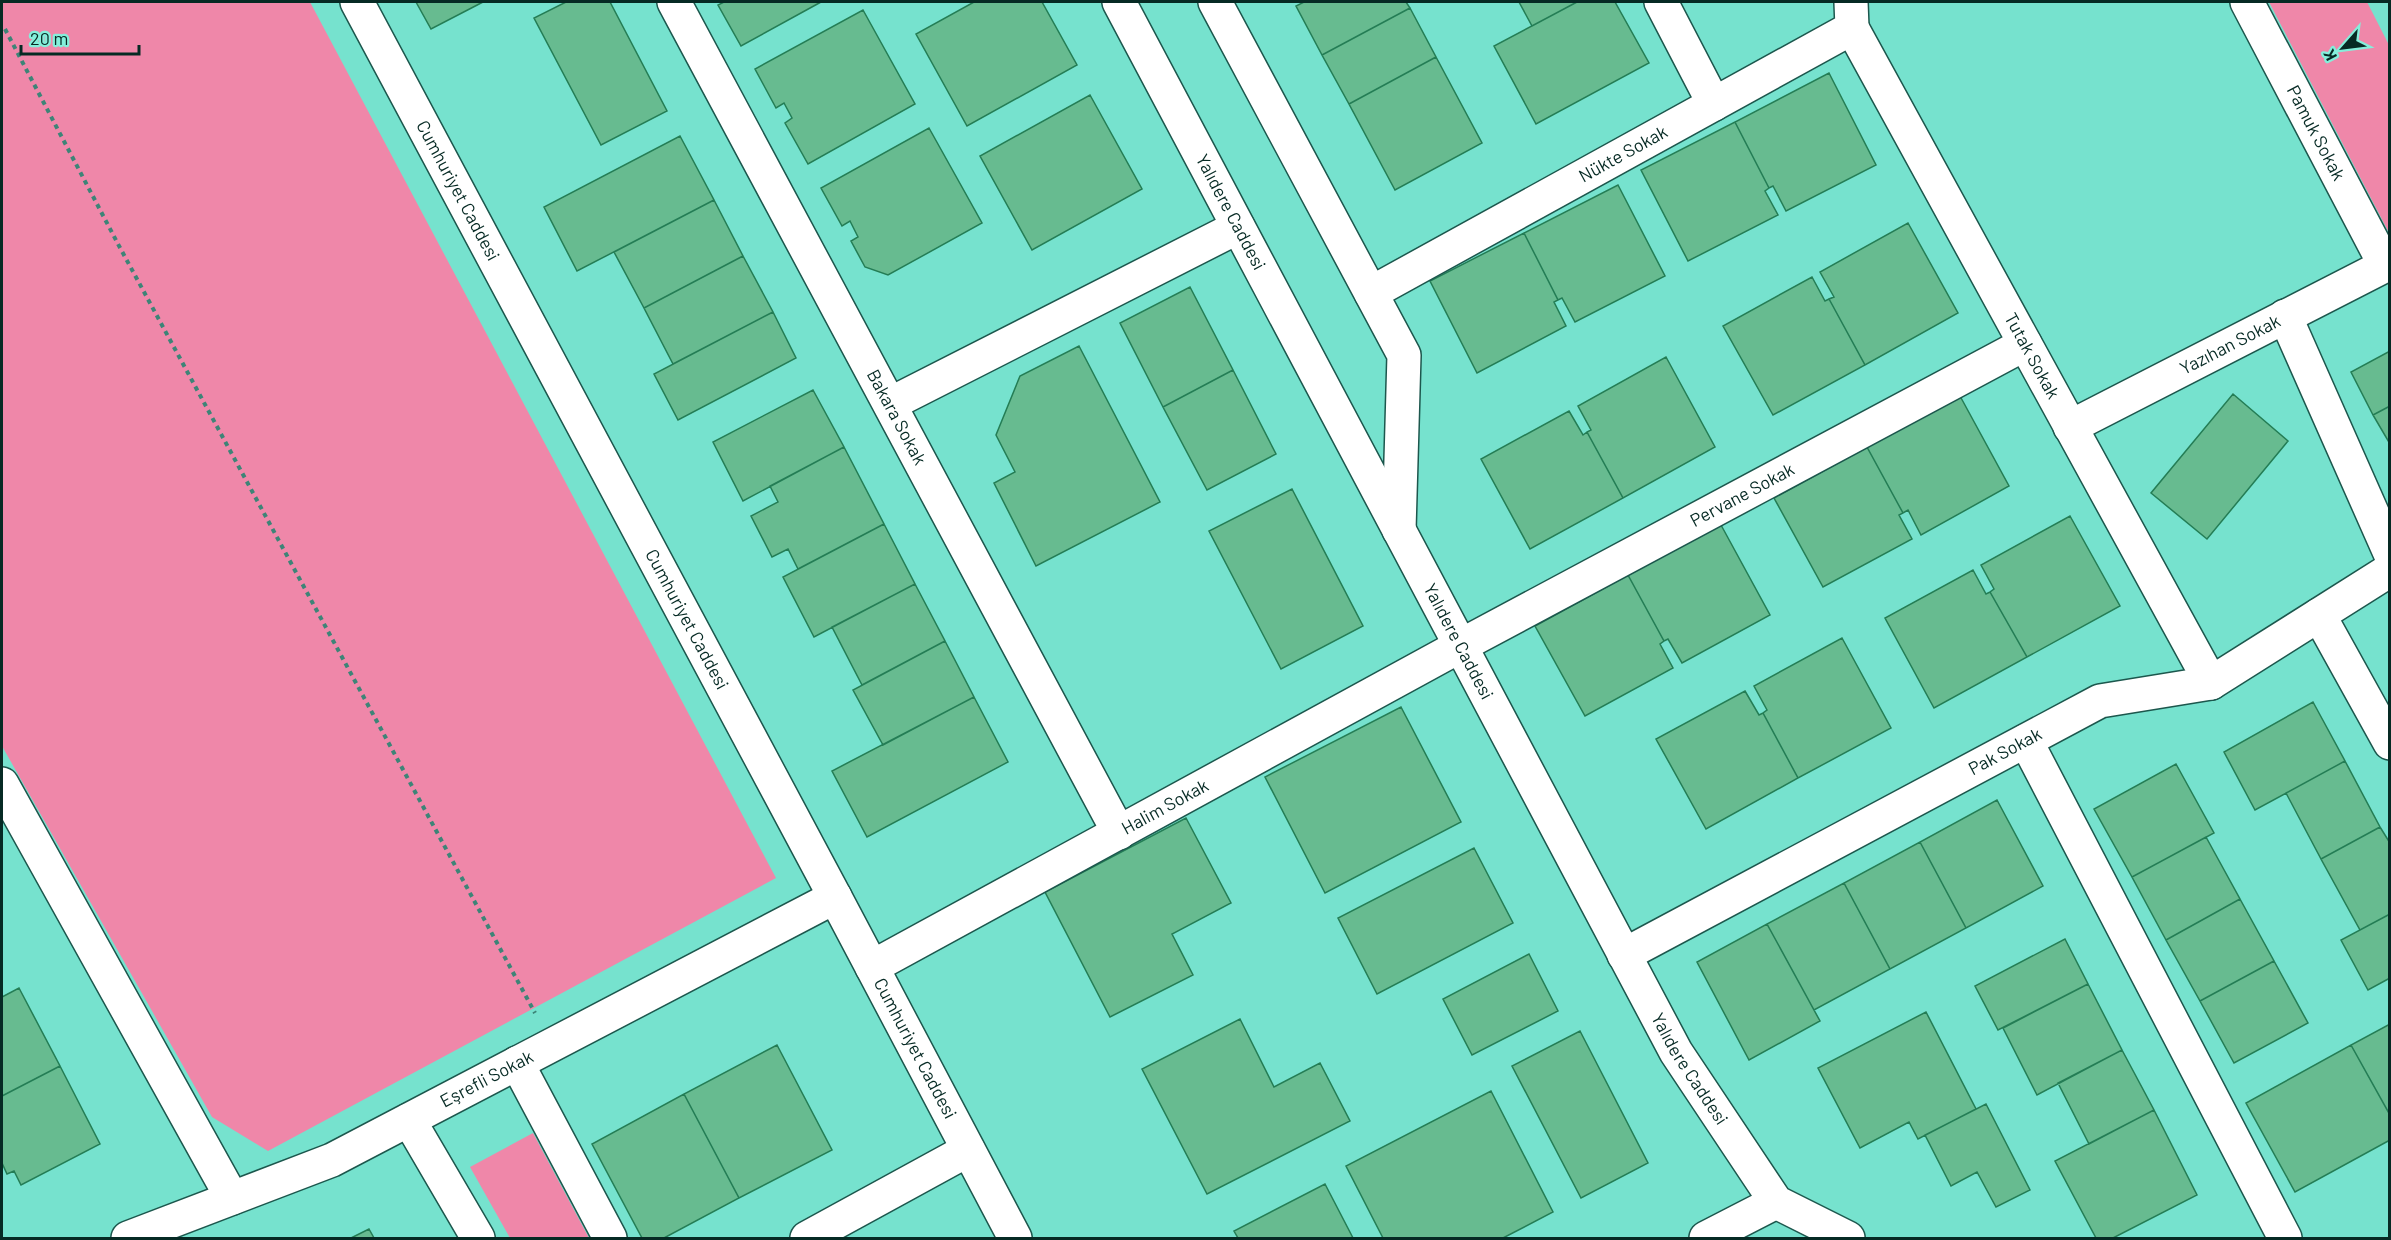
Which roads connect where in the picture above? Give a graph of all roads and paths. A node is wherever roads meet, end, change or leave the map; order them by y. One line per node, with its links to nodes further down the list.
1 (357, 2): 27 (street, Cumhuriyet Caddesi)
2 (674, 2): 15 (street, Bakara Sokak)
3 (1119, 2): 10 (street, Yalıdere Caddesi)
4 (1215, 2): 12 (street)
5 (1661, 2): 9 (street)
6 (2247, 2): 11 (street, Pamuk Sokak)
7 (1851, 15): 9 (street, Nükte Sokak); 14 (street, Tutak Sokak)
8 (5, 29): 30 (path)
9 (1714, 104): 12 (street, Nükte Sokak)
10 (1238, 227): 15 (street); 17 (street, Yalıdere Caddesi)
11 (2387, 264): 13 (street, Yazıhan Sokak)
12 (1371, 294): 17 (street)
13 (2285, 316): 16 (street, Yazıhan Sokak); 18 (street)
14 (2025, 344): 16 (street, Tutak Sokak); 21 (street, Pervane Sokak)
15 (890, 404): 26 (street, Bakara Sokak)
16 (2070, 427): 22 (street, Tutak Sokak)
17 (1399, 530): 21 (street, Yalıdere Caddesi)
18 (2390, 553)
19 (2390, 570): 20 (street, Pak Sokak)
20 (2319, 615): 22 (street, Pak Sokak); 24 (street)
21 (1460, 646): 26 (street, Halim Sokak); 28 (street, Yalıdere Caddesi)
22 (2211, 683): 23 (street, Pak Sokak)
23 (2026, 741): 28 (street, Pak Sokak); 43 (street)
24 (2390, 743)
25 (2, 783): 34 (street)
26 (1119, 833): 29 (street, Halim Sokak)
27 (835, 897): 29 (street, Cumhuriyet Caddesi); 30 (street, Eşrefli Sokak)
28 (1624, 955): 35 (street, Yalıdere Caddesi)
29 (872, 967): 33 (street, Cumhuriyet Caddesi)
30 (553, 1046): 31 (street, Eşrefli Sokak)
31 (517, 1064): 32 (street, Eşrefli Sokak); 38 (street)
32 (409, 1120): 34 (street, Eşrefli Sokak); 37 (street)
33 (968, 1150): 39 (street); 40 (street, Cumhuriyet Caddesi)
34 (232, 1198): 36 (street, Eşrefli Sokak)
35 (1776, 1202): 41 (street); 42 (street, Yalıdere Caddesi)
36 (128, 1239)
37 (478, 1239)
38 (610, 1239)
39 (807, 1239)
40 (1015, 1239)
41 (1706, 1239)
42 (1848, 1239)
43 (2285, 1239)

